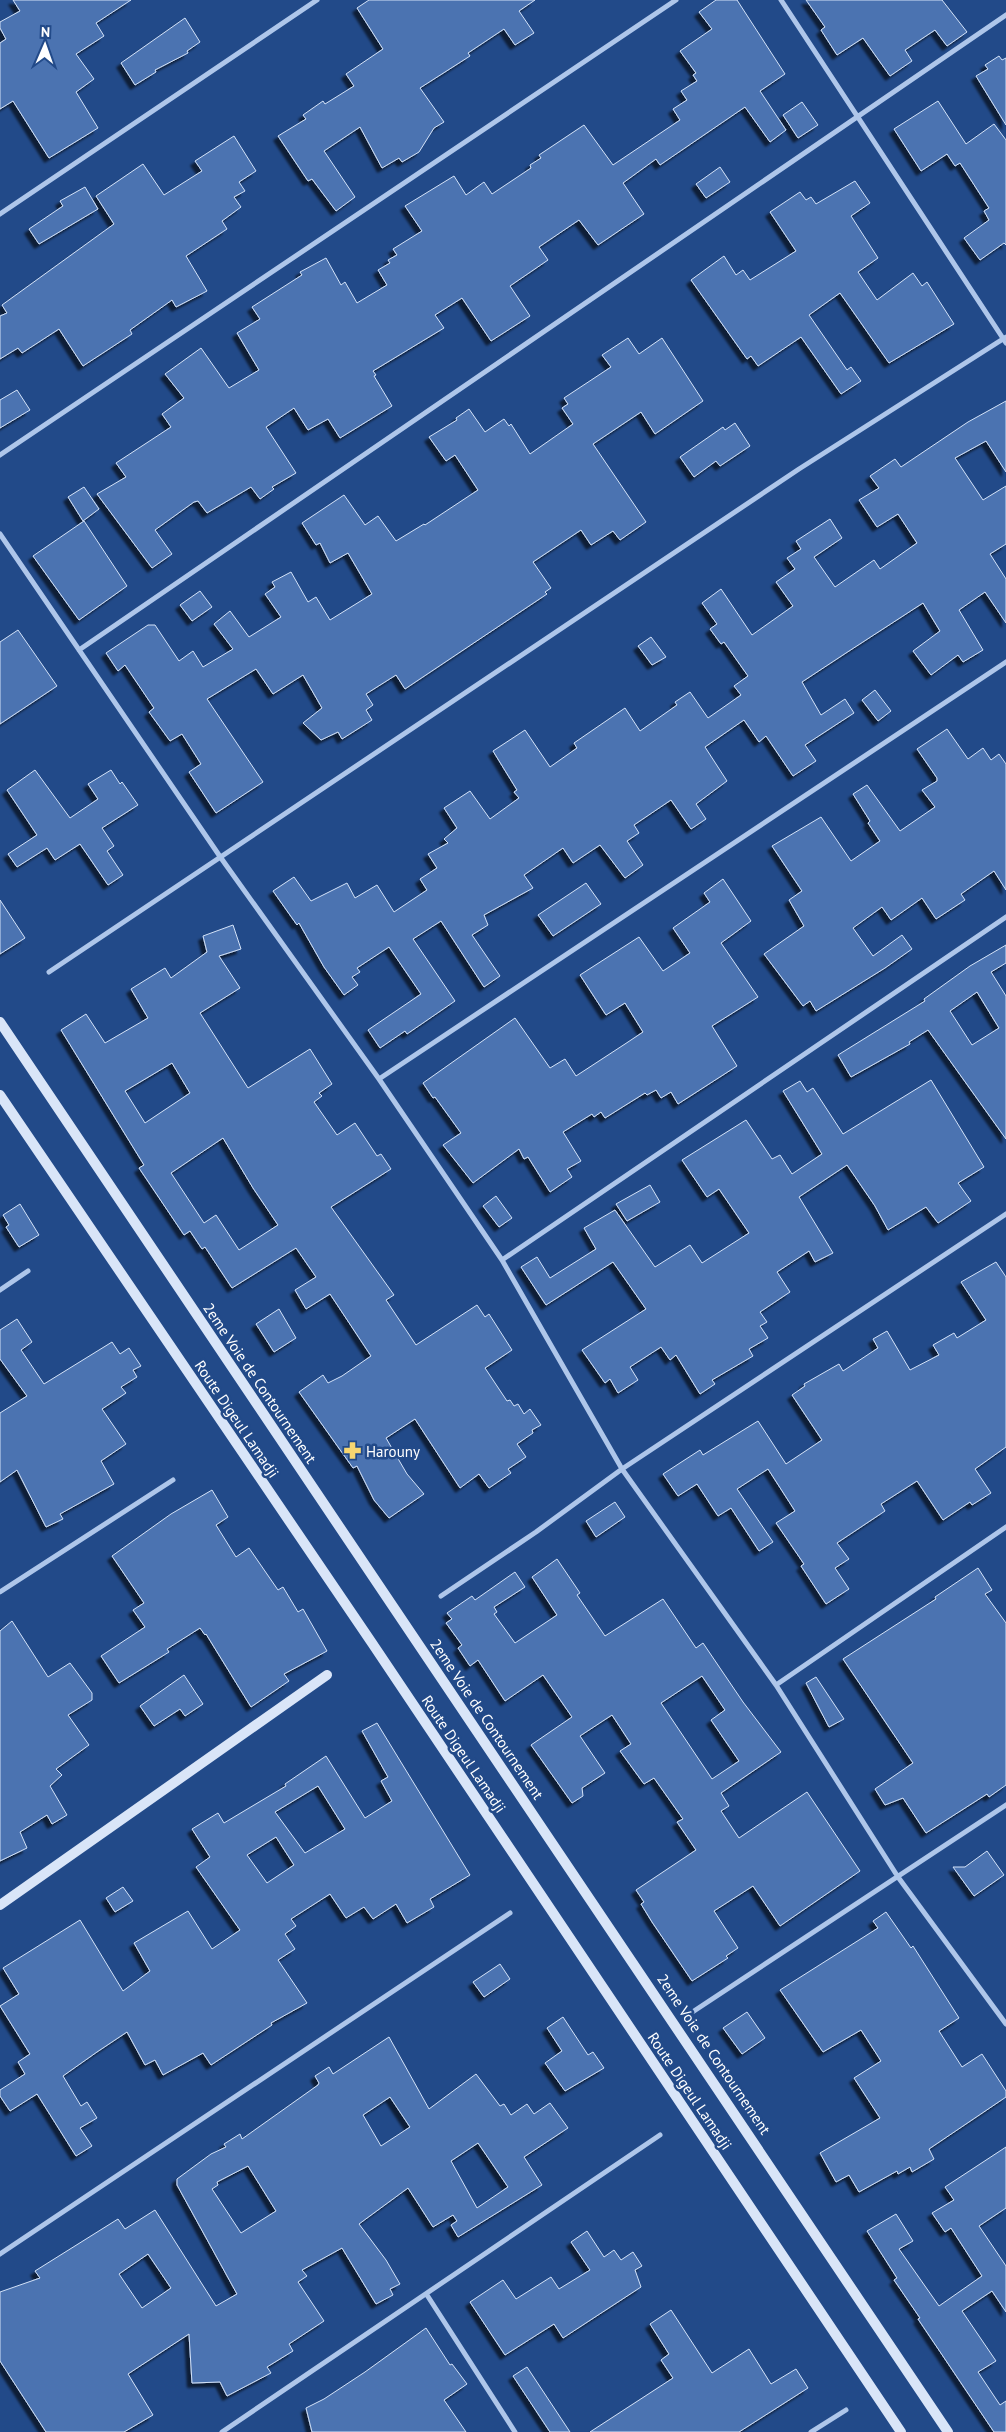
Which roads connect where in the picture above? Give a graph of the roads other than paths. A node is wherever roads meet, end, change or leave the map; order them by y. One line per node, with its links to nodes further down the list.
1 (317, 0): 6 (street)
2 (676, 0): 8 (street)
3 (781, 0): 5 (street)
4 (1006, 15): 5 (street)
5 (857, 116): 7 (street); 10 (street)
6 (0, 214)
7 (1005, 340): 12 (street)
8 (0, 455)
9 (0, 534): 10 (street)
10 (79, 650): 12 (street)
11 (1006, 662): 16 (street)
12 (221, 858): 14 (street); 16 (street)
13 (1006, 917): 19 (street)
14 (49, 972)
15 (0, 1022): 43 (main road, 2eme Voie de Contournement)
16 (380, 1079): 19 (street)
17 (0, 1095): 42 (main road, Route Digeul Lamadji)
18 (1006, 1214): 22 (street)
19 (502, 1260): 22 (street)
20 (28, 1271): 21 (street)
21 (0, 1290)
22 (622, 1469): 26 (street); 28 (street)
23 (173, 1480): 25 (street)
24 (1006, 1527): 28 (street)
25 (0, 1592)
26 (440, 1596)
27 (327, 1675): 31 (main road)
28 (776, 1685): 30 (street)
29 (1006, 1804): 30 (street)
30 (898, 1876): 33 (street); 34 (street)
31 (0, 1905)
32 (510, 1914): 36 (street)
33 (694, 2011)
34 (1006, 2024)
35 (660, 2135): 37 (street)
36 (0, 2254)
37 (427, 2295): 39 (street); 40 (street)
38 (846, 2410): 41 (street)
39 (222, 2432)
40 (515, 2432)
41 (811, 2432)
42 (902, 2432)
43 (948, 2432)

